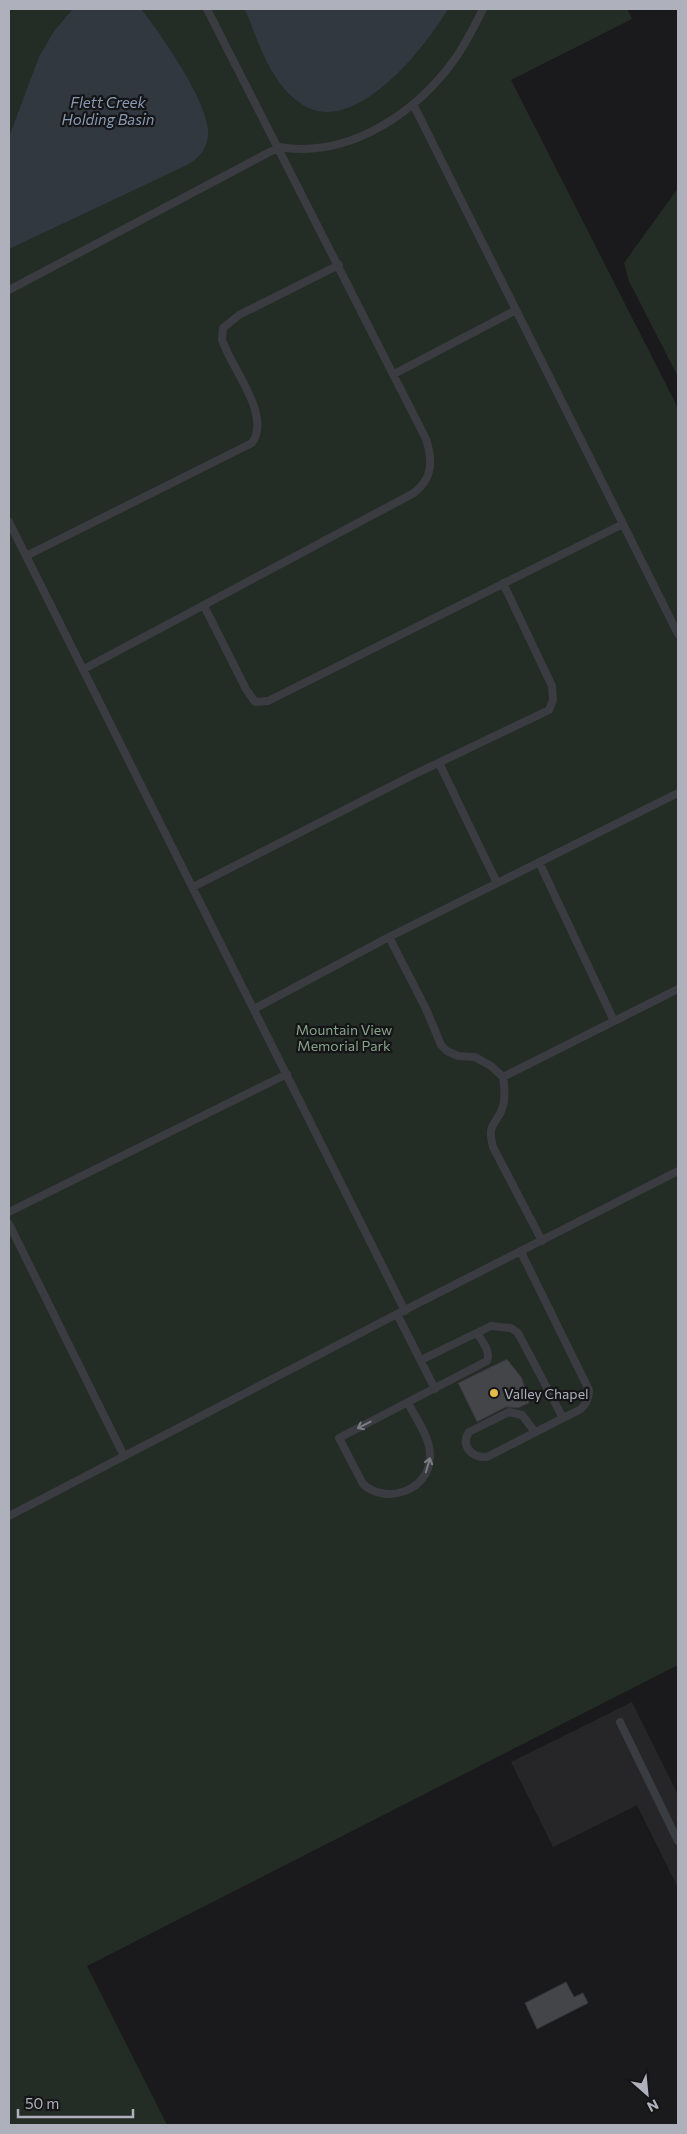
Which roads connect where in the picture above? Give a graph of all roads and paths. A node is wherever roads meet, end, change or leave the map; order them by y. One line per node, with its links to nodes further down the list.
1 (207, 9): 4 (lane)
2 (483, 9): 3 (lane)
3 (413, 104): 4 (lane); 7 (lane)
4 (279, 147): 5 (lane); 6 (lane)
5 (339, 266): 8 (lane); 11 (lane)
6 (9, 290)
7 (516, 310): 8 (lane); 10 (lane)
8 (394, 374): 13 (lane)
9 (9, 522): 11 (lane)
10 (623, 524): 12 (lane); 14 (lane)
11 (26, 556): 15 (lane)
12 (503, 583): 13 (lane); 16 (lane)
13 (204, 606): 15 (lane)
14 (678, 634)
15 (84, 669): 20 (lane)
16 (439, 763): 19 (lane); 20 (lane)
17 (678, 792): 18 (lane)
18 (538, 862): 19 (lane); 24 (lane)
19 (497, 883): 21 (lane)
20 (194, 887): 23 (lane)
21 (389, 937): 23 (lane); 26 (lane)
22 (678, 988): 24 (lane)
23 (254, 1009): 25 (lane)
24 (614, 1020): 26 (lane)
25 (287, 1074): 28 (lane); 32 (lane)
26 (503, 1077): 30 (lane)
27 (678, 1172): 30 (lane)
28 (9, 1212)
29 (9, 1224): 39 (lane)
30 (542, 1241): 31 (lane)
31 (521, 1252): 32 (lane); 37 (lane)
32 (401, 1312): 34 (lane); 39 (lane)
33 (478, 1333): 34 (lane); 35 (lane); 37 (lane)
34 (422, 1360): 35 (lane)
35 (435, 1388): 36 (lane)
36 (408, 1403): 36 (lane, one-way to 36)
37 (563, 1418): 38 (lane)
38 (535, 1432): 38 (lane)
39 (124, 1456): 40 (lane)
40 (9, 1516)
41 (620, 1722): 42 (lane)
42 (678, 1841)

